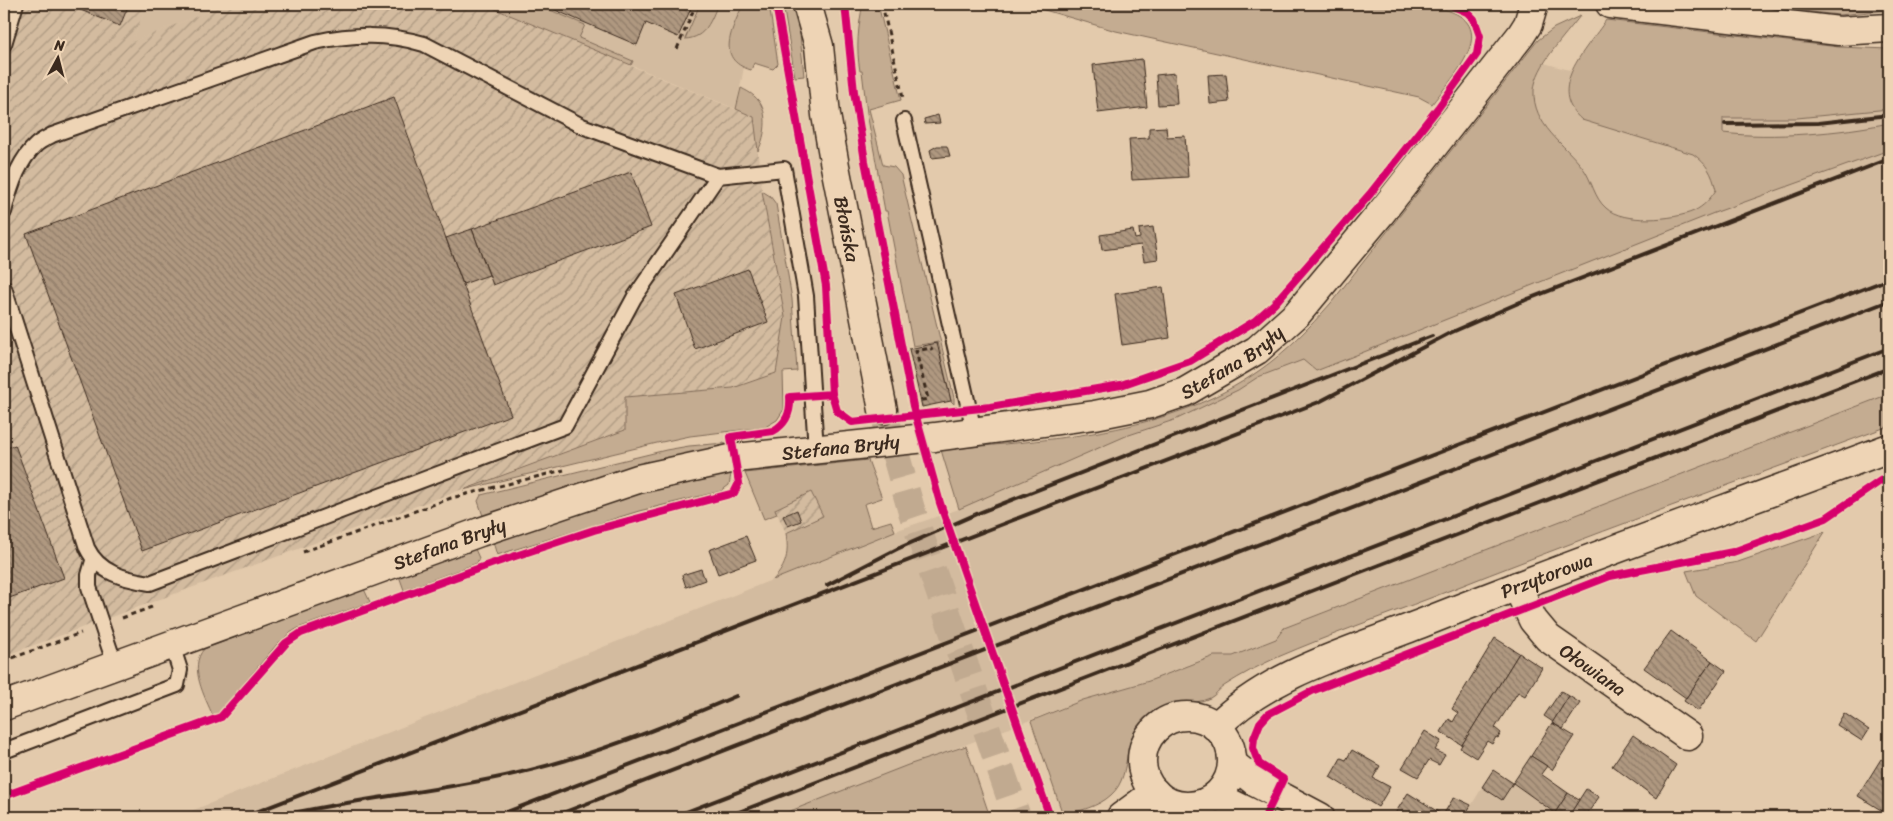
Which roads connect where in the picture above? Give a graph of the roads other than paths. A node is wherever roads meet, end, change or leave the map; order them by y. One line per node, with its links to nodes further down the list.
1 (16, 4): 7 (lane)
2 (807, 4): 8 (street, Błońska)
3 (826, 4): 8 (street, Błońska)
4 (1534, 4): 14 (street, Stefana Bryły)
5 (1610, 4): 6 (street)
6 (1889, 28)
7 (4, 44)
8 (818, 46): 13 (street, Błońska)
9 (904, 120): 14 (lane)
10 (718, 176): 11 (lane); 16 (lane); 17 (lane)
11 (4, 212)
12 (4, 288): 17 (lane)
13 (883, 410)
14 (974, 431): 16 (street, Stefana Bryły)
15 (1889, 448): 18 (street, Przytorowa)
16 (816, 450): 19 (street, Stefana Bryły)
17 (93, 561): 20 (lane)
18 (1517, 586): 22 (street, Przytorowa); 23 (street, Ołowiana)
19 (172, 645): 20 (street, Stefana Bryły); 24 (lane)
20 (115, 665): 21 (street, Stefana Bryły)
21 (4, 706)
22 (1216, 727): 25 (street); 26 (street)
23 (1688, 736)
24 (4, 751)
25 (1233, 764): 27 (street); 30 (street)
26 (1155, 792): 27 (street); 28 (street)
27 (1216, 796): 29 (street)
28 (1121, 817)
29 (1259, 817)
30 (1320, 817)

